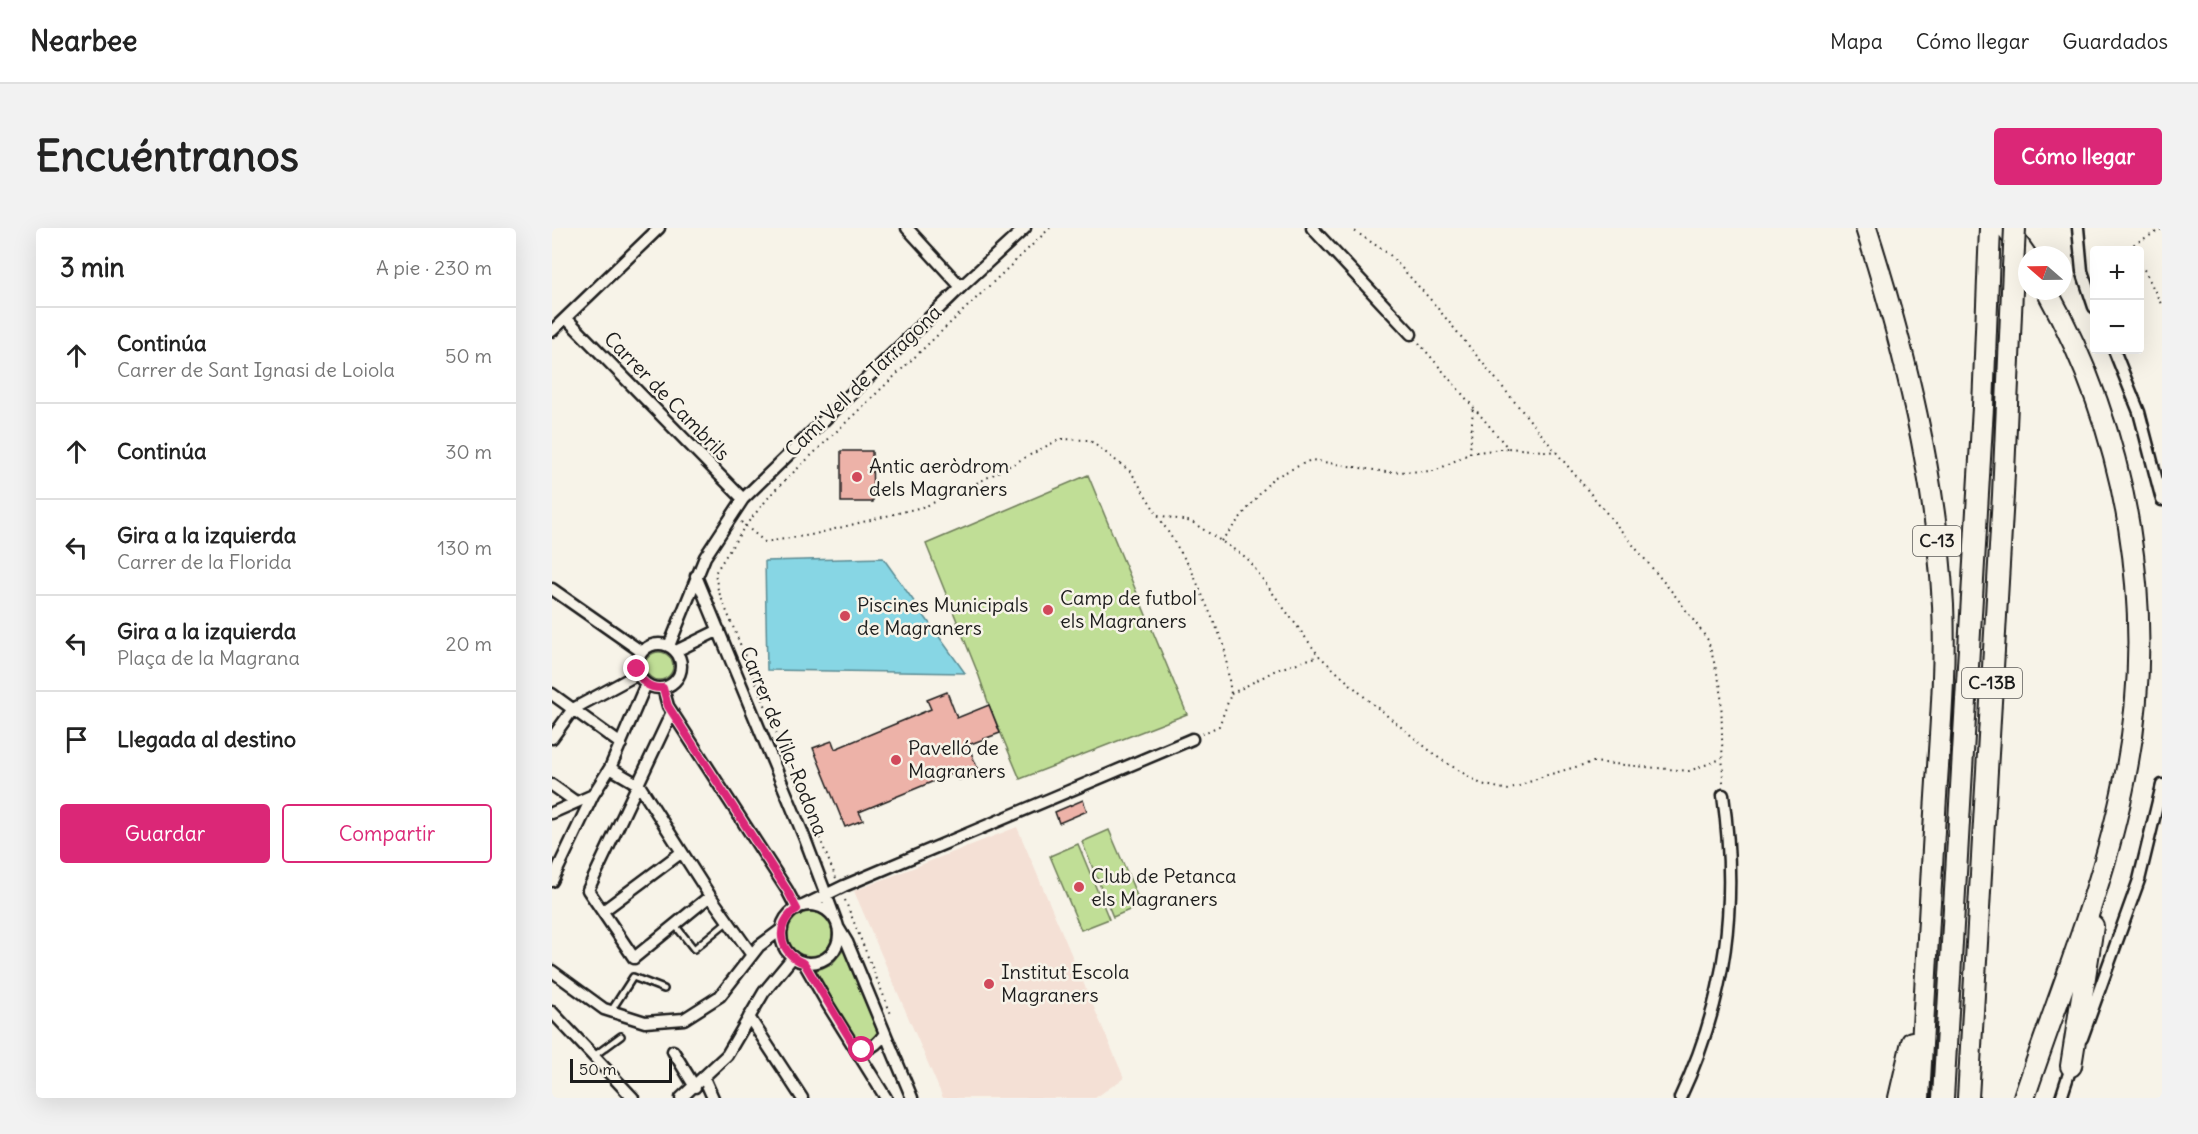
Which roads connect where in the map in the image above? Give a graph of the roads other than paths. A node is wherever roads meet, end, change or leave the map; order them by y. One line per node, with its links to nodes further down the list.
1 (659, 228): 15 (street)
2 (906, 228): 11 (street)
3 (1025, 228): 11 (street, Camí Vell de Tarragona)
4 (1312, 228): 17 (street)
5 (1866, 228): 44 (highway, C-13)
6 (2015, 228): 9 (highway, C-13B, bridge)
7 (2078, 228): 14 (street)
8 (1996, 230): 10 (highway); 80 (highway, C-13B)
9 (2018, 248)
10 (2018, 259)
11 (961, 287): 19 (street, Camí Vell de Tarragona)
12 (2018, 288): 81 (highway, C-13B)
13 (2051, 300): 45 (highway)
14 (2092, 300)
15 (566, 318): 16 (street); 19 (street, Carrer de Cambrils)
16 (552, 332)
17 (1411, 334)
18 (2116, 354): 20 (street)
19 (743, 500): 21 (street, Camí Vell de Tarragona)
20 (2162, 500)
21 (696, 576): 23 (street, Carrer de Vila-Rodona); 24 (street, Camí Vell de Tarragona)
22 (552, 589): 25 (street)
23 (719, 630): 24 (street, Carrer de Vila-Rodona); 48 (street, Carrer de Vila-Rodona)
24 (672, 648): 25 (street); 28 (street)
25 (642, 652): 26 (street)
26 (639, 674): 27 (street); 30 (street)
27 (646, 684): 28 (street); 34 (street)
28 (663, 688): 31 (street)
29 (552, 694): 30 (street)
30 (573, 710): 32 (street); 34 (street)
31 (672, 712): 37 (street); 49 (street)
32 (552, 738)
33 (1192, 739): 48 (street)
34 (621, 744): 35 (street)
35 (610, 768): 37 (street); 39 (street)
36 (552, 785): 41 (street)
37 (639, 785): 43 (street); 50 (street)
38 (2162, 785): 68 (street)
39 (593, 795): 41 (street); 46 (street)
40 (1723, 795): 77 (street)
41 (576, 802): 42 (street)
42 (552, 813)
43 (682, 852): 47 (street); 50 (street)
44 (1932, 861): 78 (highway); 79 (highway, C-13)
45 (2101, 873): 68 (highway); 82 (highway)
46 (552, 879)
47 (711, 896): 51 (street); 53 (street)
48 (826, 896): 49 (street); 52 (street, Carrer de Vila-Rodona)
49 (800, 908): 52 (street); 54 (street)
50 (603, 911): 53 (street)
51 (728, 921): 53 (lane); 55 (street)
52 (837, 924): 57 (street); 63 (street, Carrer de Vila-Rodona)
53 (675, 925)
54 (782, 929): 55 (street); 56 (street)
55 (752, 955): 60 (street)
56 (793, 957): 57 (street); 62 (street)
57 (804, 963): 65 (street)
58 (552, 972): 60 (street)
59 (664, 989): 60 (lane)
60 (611, 1011)
61 (552, 1012): 67 (street)
62 (749, 1017): 69 (street); 74 (street)
63 (885, 1033): 65 (street); 76 (street, Carrer de Vila-Rodona)
64 (621, 1036): 67 (lane)
65 (856, 1049): 75 (street)
66 (673, 1051): 70 (street)
67 (594, 1056): 71 (street)
68 (2072, 1066): 83 (street)
69 (704, 1078): 70 (street); 73 (street)
70 (695, 1087): 72 (street)
71 (633, 1098)
72 (681, 1098)
73 (713, 1098)
74 (802, 1098)
75 (886, 1098)
76 (912, 1098)
77 (1680, 1098)
78 (1899, 1098)
79 (1919, 1098)
80 (1943, 1098)
81 (1968, 1098)
82 (2024, 1098)
83 (2061, 1098)

